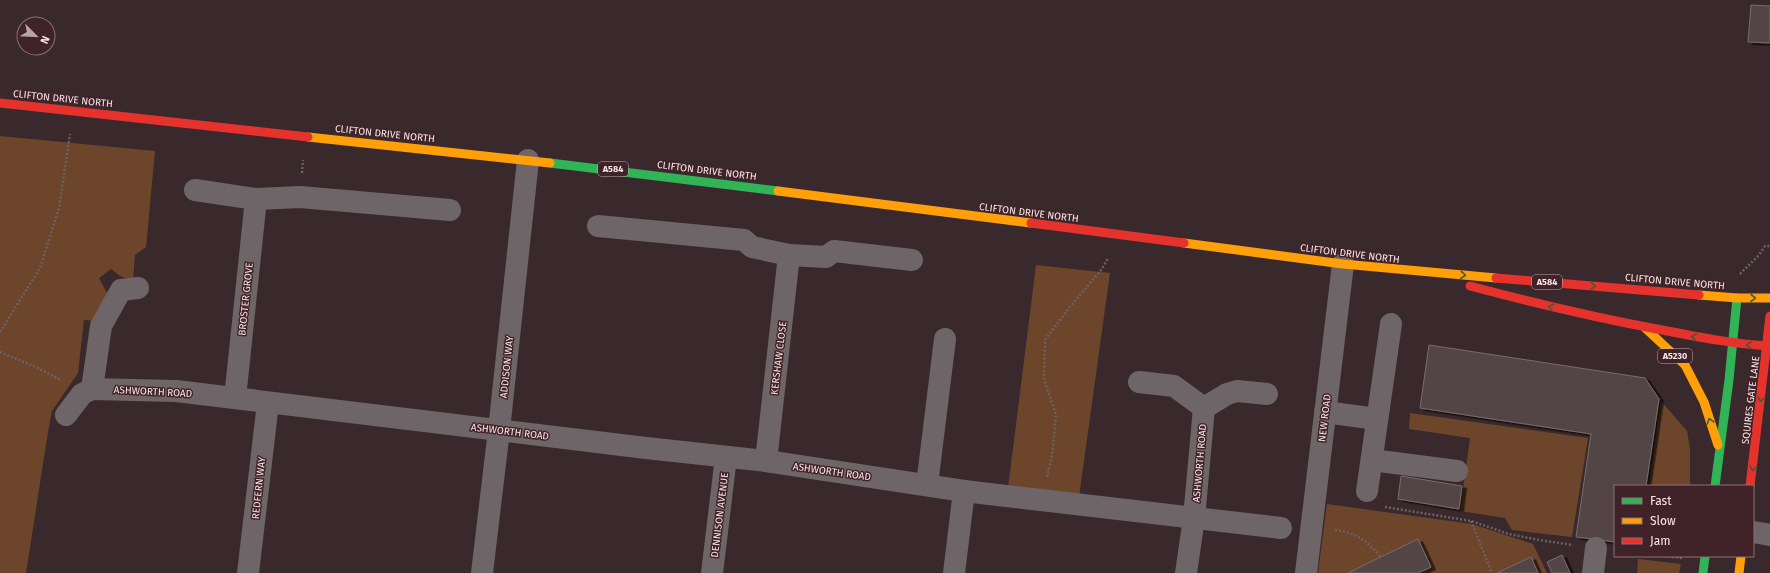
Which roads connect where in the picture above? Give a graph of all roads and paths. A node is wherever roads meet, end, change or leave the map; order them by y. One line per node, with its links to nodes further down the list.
1 (0, 103): 2 (main road, CLIFTON DRIVE NORTH / A584)
2 (73, 110): 3 (main road, CLIFTON DRIVE NORTH / A584); 21 (path)
3 (304, 135): 4 (main road, CLIFTON DRIVE NORTH / A584); 6 (path)
4 (528, 160): 10 (main road, CLIFTON DRIVE NORTH / A584); 35 (street, ADDISON WAY)
5 (195, 190): 7 (street)
6 (300, 197): 7 (street); 8 (street)
7 (256, 199): 29 (street, BROSTER GROVE)
8 (450, 210)
9 (598, 226): 11 (street)
10 (1119, 234): 13 (main road, CLIFTON DRIVE NORTH / A584); 48 (path)
11 (789, 255): 12 (street); 41 (street, KERSHAW CLOSE)
12 (912, 260)
13 (1343, 264): 14 (main road, CLIFTON DRIVE NORTH / A584); 32 (street, NEW ROAD)
14 (1411, 271): 16 (main road, CLIFTON DRIVE NORTH / A584, one-way to 16); 20 (main road, CLIFTON DRIVE NORTH / A584, one-way to 14)
15 (123, 285): 27 (street)
16 (1737, 298): 17 (main road, CLIFTON DRIVE NORTH / A584, one-way to 17); 23 (main road)
17 (1770, 298)
18 (1770, 316): 24 (main road, SQUIRES GATE LANE)
19 (1391, 324): 34 (street)
20 (1644, 327): 23 (main road, CLIFTON DRIVE NORTH / A584, one-way to 20); 38 (main road, A5230, one-way to 20)
21 (0, 332)
22 (945, 339): 43 (street)
23 (1732, 344): 24 (main road, A584, one-way to 23); 38 (main road)
24 (1769, 346): 37 (main road, SQUIRES GATE LANE, one-way to 37)
25 (0, 352): 27 (path)
26 (1139, 382): 31 (street)
27 (92, 389): 29 (street, ASHWORTH ROAD); 33 (street)
28 (1267, 394): 31 (street)
29 (235, 398): 30 (street, ASHWORTH ROAD)
30 (268, 403): 35 (street, ASHWORTH ROAD); 60 (street, REDFERN WAY)
31 (1204, 408): 50 (street, ASHWORTH ROAD)
32 (1325, 412): 34 (street); 52 (street, NEW ROAD)
33 (66, 415)
34 (1377, 419): 40 (street)
35 (499, 430): 39 (street, ASHWORTH ROAD); 61 (street, ADDISON WAY)
36 (1764, 439): 37 (main road)
37 (1755, 450): 45 (main road, SQUIRES GATE LANE, one-way to 45)
38 (1720, 452): 44 (main road, A5230)
39 (726, 457): 41 (street, ASHWORTH ROAD); 62 (street, DENNISON AVENUE)
40 (1372, 460): 42 (street); 47 (street)
41 (766, 461): 43 (street, ASHWORTH ROAD)
42 (1457, 471)
43 (927, 485): 46 (street, ASHWORTH ROAD)
44 (1715, 485)
45 (1750, 485)
46 (964, 490): 48 (street, ASHWORTH ROAD); 63 (street)
47 (1368, 491)
48 (1042, 500): 50 (street, ASHWORTH ROAD)
49 (1382, 507): 51 (path)
50 (1194, 518): 53 (street, ASHWORTH ROAD); 64 (street)
51 (1471, 521): 56 (path); 66 (path)
52 (1311, 527): 57 (path); 65 (street, NEW ROAD)
53 (1280, 528)
54 (1754, 532): 55 (street)
55 (1770, 535)
56 (1596, 548): 67 (street)
57 (1381, 557)
58 (1705, 557): 68 (main road)
59 (1741, 557): 69 (main road)
60 (248, 573)
61 (482, 573)
62 (712, 573)
63 (954, 573)
64 (1186, 573)
65 (1306, 573)
66 (1492, 573)
67 (1593, 573)
68 (1703, 573)
69 (1739, 573)

